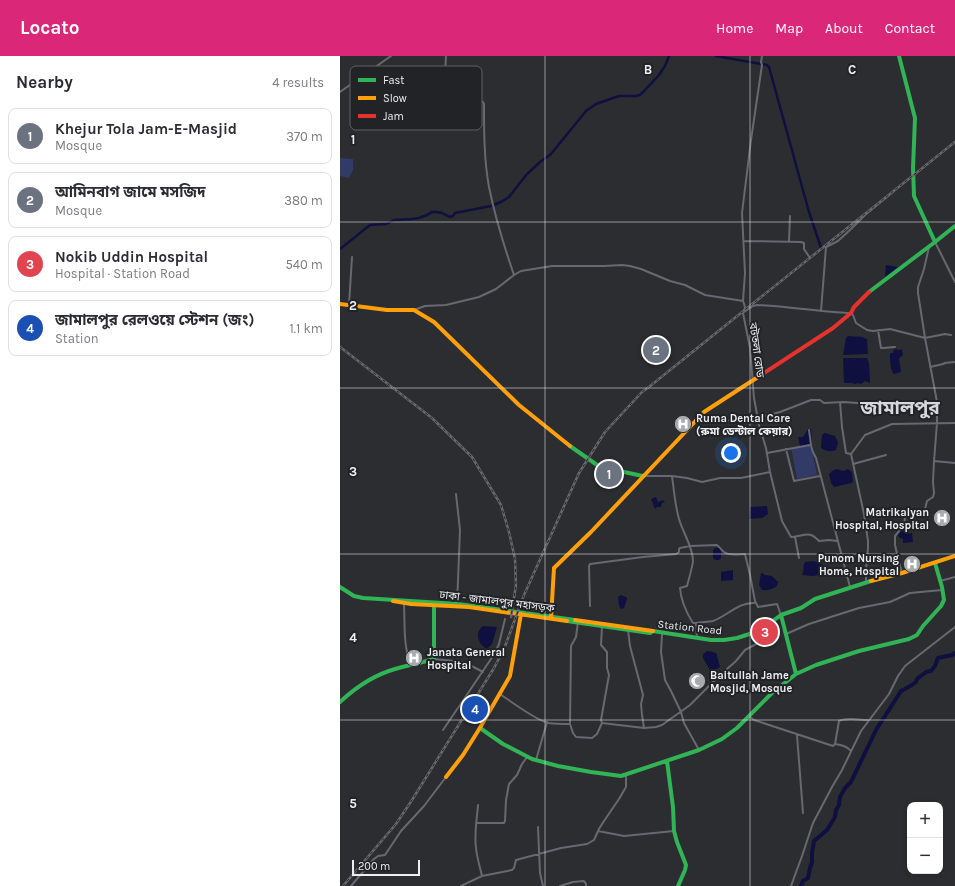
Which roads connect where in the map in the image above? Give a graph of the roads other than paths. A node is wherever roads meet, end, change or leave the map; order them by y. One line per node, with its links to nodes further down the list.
1 (391, 56): 5 (street)
2 (446, 56): 6 (street)
3 (762, 56): 13 (street, বটতলা রোড)
4 (899, 56): 15 (main road)
5 (377, 66)
6 (445, 66)
7 (350, 85): 8 (street)
8 (340, 92)
9 (482, 102): 19 (street)
10 (893, 192): 25 (street)
11 (790, 216): 14 (street)
12 (955, 226): 15 (main road)
13 (744, 241): 14 (street); 21 (street, বটতলা রোড)
14 (789, 241): 18 (street)
15 (935, 242): 16 (main road); 20 (street)
16 (929, 246): 27 (main road); 30 (street)
17 (352, 257): 23 (street)
18 (810, 258)
19 (514, 275): 21 (street); 24 (street)
20 (955, 282)
21 (743, 301): 26 (street, বটতলা রোড)
22 (340, 304): 23 (main road)
23 (350, 305): 24 (main road)
24 (414, 310): 51 (main road)
25 (821, 311): 26 (street); 27 (street)
26 (743, 312): 34 (street, বটতলা রোড)
27 (851, 313): 28 (street); 34 (main road)
28 (878, 330): 30 (street); 31 (street)
29 (952, 335): 30 (street)
30 (925, 338): 33 (street)
31 (895, 347)
32 (954, 362): 33 (street)
33 (930, 367): 39 (street)
34 (753, 380): 37 (street, বটতলা রোড); 51 (main road)
35 (840, 402): 36 (street); 37 (street); 45 (street)
36 (872, 402)
37 (758, 418): 38 (street); 44 (street, বটতলা রোড)
38 (706, 421)
39 (937, 423): 40 (street); 45 (street); 47 (street)
40 (955, 423)
41 (809, 430): 42 (street)
42 (811, 445): 43 (street); 53 (street)
43 (786, 449): 44 (street); 53 (street)
44 (767, 453): 50 (street, বটতলা রোড)
45 (851, 454): 49 (street)
46 (886, 455): 49 (street)
47 (934, 461): 48 (street); 61 (street)
48 (955, 462)
49 (853, 464): 64 (street)
50 (770, 472): 52 (street); 55 (street, বটতলা রোড)
51 (643, 476): 52 (street); 76 (main road)
52 (672, 476): 57 (street)
53 (820, 476): 56 (street)
54 (456, 494): 72 (street)
55 (795, 537): 56 (street); 59 (street)
56 (837, 541): 66 (street)
57 (690, 546): 69 (street); 73 (street); 79 (street)
58 (955, 556): 60 (main road, Station Road)
59 (799, 558)
60 (936, 563): 61 (main road, Station Road); 63 (main road)
61 (902, 573): 64 (main road, Station Road)
62 (955, 577): 63 (street)
63 (940, 581): 67 (main road)
64 (866, 583): 66 (main road, Station Road)
65 (340, 587): 68 (main road, ঢাকা - জামালপুর মহাসড়ক)
66 (850, 588): 75 (main road, Station Road)
67 (942, 590): 86 (street); 91 (main road)
68 (392, 601): 70 (main road, Station Road); 84 (main road, ঢাকা - জামালপুর মহাসড়ক)
69 (755, 603): 75 (street); 79 (street)
70 (404, 604): 71 (main road, Station Road); 89 (street)
71 (434, 605): 72 (main road, Station Road); 88 (main road)
72 (457, 606): 74 (main road, Station Road)
73 (590, 606)
74 (521, 614): 76 (main road, Station Road); 92 (main road)
75 (781, 615): 81 (main road, Station Road); 86 (main road)
76 (551, 618): 78 (main road, Station Road)
77 (505, 619): 90 (street)
78 (578, 622): 80 (main road, Station Road); 99 (street)
79 (696, 623): 87 (street)
80 (602, 626): 83 (main road, Station Road); 98 (street)
81 (764, 627): 87 (main road, Station Road); 94 (street)
82 (955, 627): 96 (street)
83 (628, 630): 84 (main road, Station Road); 101 (street)
84 (651, 631): 85 (main road, Station Road)
85 (662, 634): 87 (main road, Station Road); 94 (street)
86 (786, 634): 91 (main road)
87 (697, 638)
88 (434, 659): 89 (main road); 90 (street)
89 (411, 665): 93 (main road)
90 (483, 672): 102 (street)
91 (796, 674): 95 (main road)
92 (500, 694): 97 (street); 100 (main road)
93 (340, 702)
94 (681, 712): 101 (street); 105 (street)
95 (750, 717): 103 (street); 105 (main road)
96 (869, 720): 104 (street); 106 (street)
97 (547, 722): 99 (street); 108 (street)
98 (602, 723): 99 (street); 101 (street)
99 (570, 724)
100 (480, 728): 107 (main road); 111 (main road)
101 (644, 728)
102 (442, 730)
103 (797, 735): 104 (street); 113 (street)
104 (835, 744): 106 (street)
105 (699, 750): 109 (main road)
106 (851, 751): 126 (street)
107 (527, 757): 108 (main road); 114 (street)
108 (536, 760): 110 (main road)
109 (667, 761): 110 (main road); 117 (main road)
110 (626, 774): 116 (street)
111 (446, 777): 120 (street)
112 (478, 805): 114 (street)
113 (802, 813)
114 (477, 823): 119 (street)
115 (538, 827): 118 (street)
116 (598, 831): 117 (street); 118 (street)
117 (674, 831): 125 (main road)
118 (540, 854): 119 (street); 122 (street)
119 (482, 876): 121 (street)
120 (351, 886)
121 (461, 886)
122 (543, 886)
123 (560, 886): 124 (street)
124 (586, 886)
125 (678, 886)
126 (792, 886)

